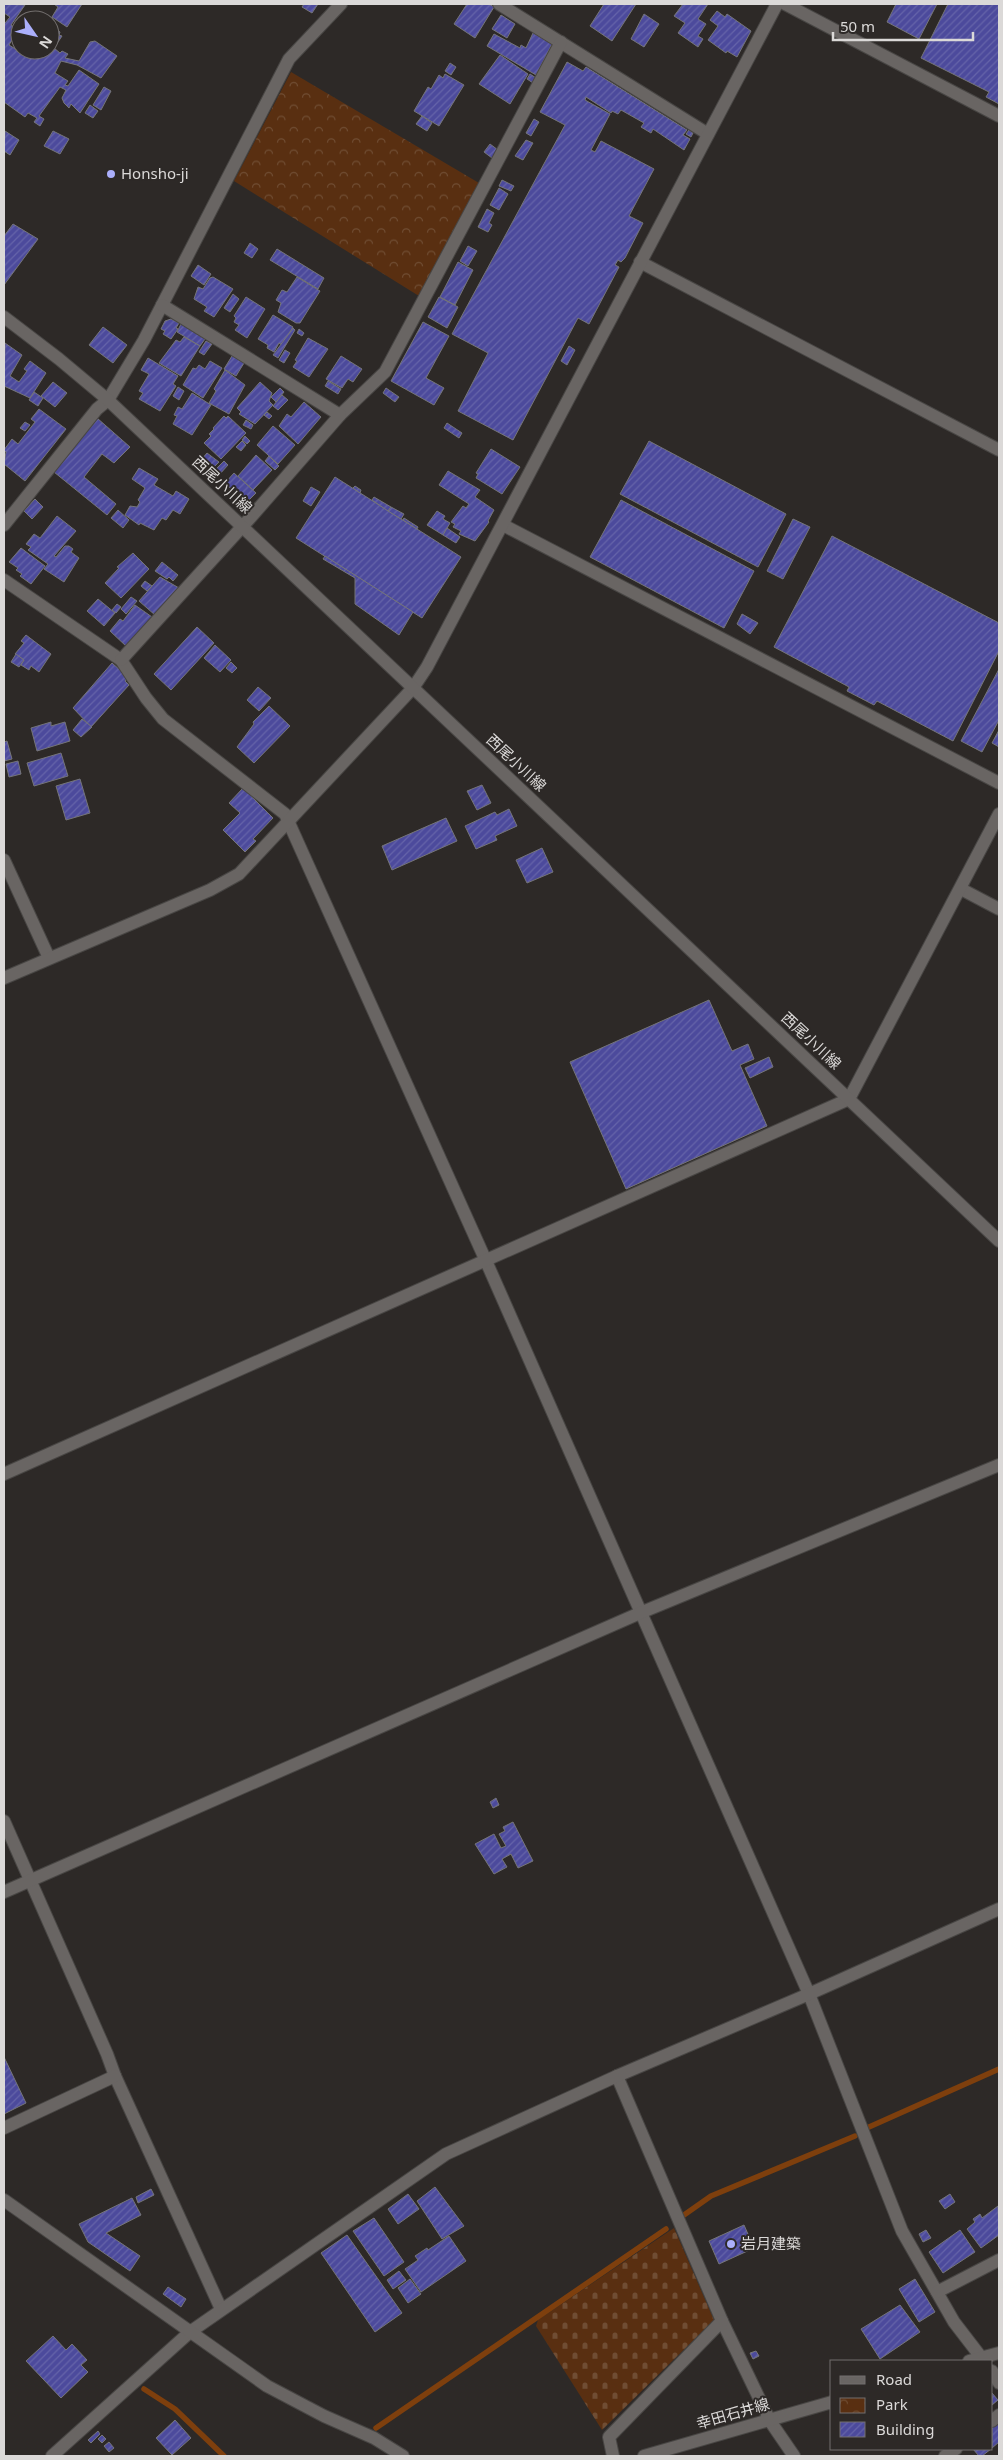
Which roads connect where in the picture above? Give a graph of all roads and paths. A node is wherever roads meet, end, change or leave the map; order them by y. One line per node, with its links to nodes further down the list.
1 (341, 4): 9 (street)
2 (499, 4): 5 (street)
3 (777, 4): 7 (street)
4 (785, 4): 6 (street)
5 (561, 42): 7 (street); 12 (street)
6 (999, 116)
7 (708, 134): 8 (street)
8 (640, 262): 13 (street); 15 (street)
9 (162, 305): 11 (street); 12 (street)
10 (4, 317): 11 (street, 西尾小川線)
11 (108, 400): 14 (street); 16 (street, 西尾小川線)
12 (340, 415): 16 (street)
13 (999, 450)
14 (4, 525)
15 (503, 525): 19 (street); 20 (street)
16 (242, 526): 18 (street); 19 (street, 西尾小川線)
17 (4, 580): 18 (street)
18 (121, 660): 22 (street)
19 (413, 688): 22 (street); 28 (street, 西尾小川線)
20 (999, 783)
21 (999, 814): 24 (street)
22 (289, 821): 26 (street); 30 (street)
23 (4, 860): 26 (street)
24 (961, 889): 25 (street); 28 (street)
25 (999, 909)
26 (50, 958): 27 (street)
27 (4, 978)
28 (849, 1099): 29 (street, 西尾小川線); 30 (street)
29 (999, 1241)
30 (486, 1261): 32 (street); 33 (street)
31 (999, 1465): 33 (street)
32 (4, 1474)
33 (640, 1613): 35 (street); 38 (street)
34 (4, 1821): 35 (street)
35 (30, 1880): 36 (street); 39 (street)
36 (4, 1892)
37 (999, 1910): 38 (street)
38 (809, 1994): 40 (street); 44 (street)
39 (115, 2076): 41 (street); 45 (street)
40 (617, 2076): 45 (street); 46 (street)
41 (4, 2128)
42 (4, 2200): 47 (street)
43 (999, 2260): 44 (street)
44 (937, 2292): 49 (street)
45 (221, 2309): 47 (street)
46 (722, 2321): 51 (street); 54 (street)
47 (190, 2332): 52 (street); 53 (street)
48 (999, 2353): 49 (street)
49 (983, 2359)
50 (830, 2403): 51 (street, 幸田石井線)
51 (770, 2421): 55 (street, 幸田石井線); 56 (street)
52 (52, 2456)
53 (403, 2456)
54 (613, 2456)
55 (644, 2456)
56 (794, 2456)

